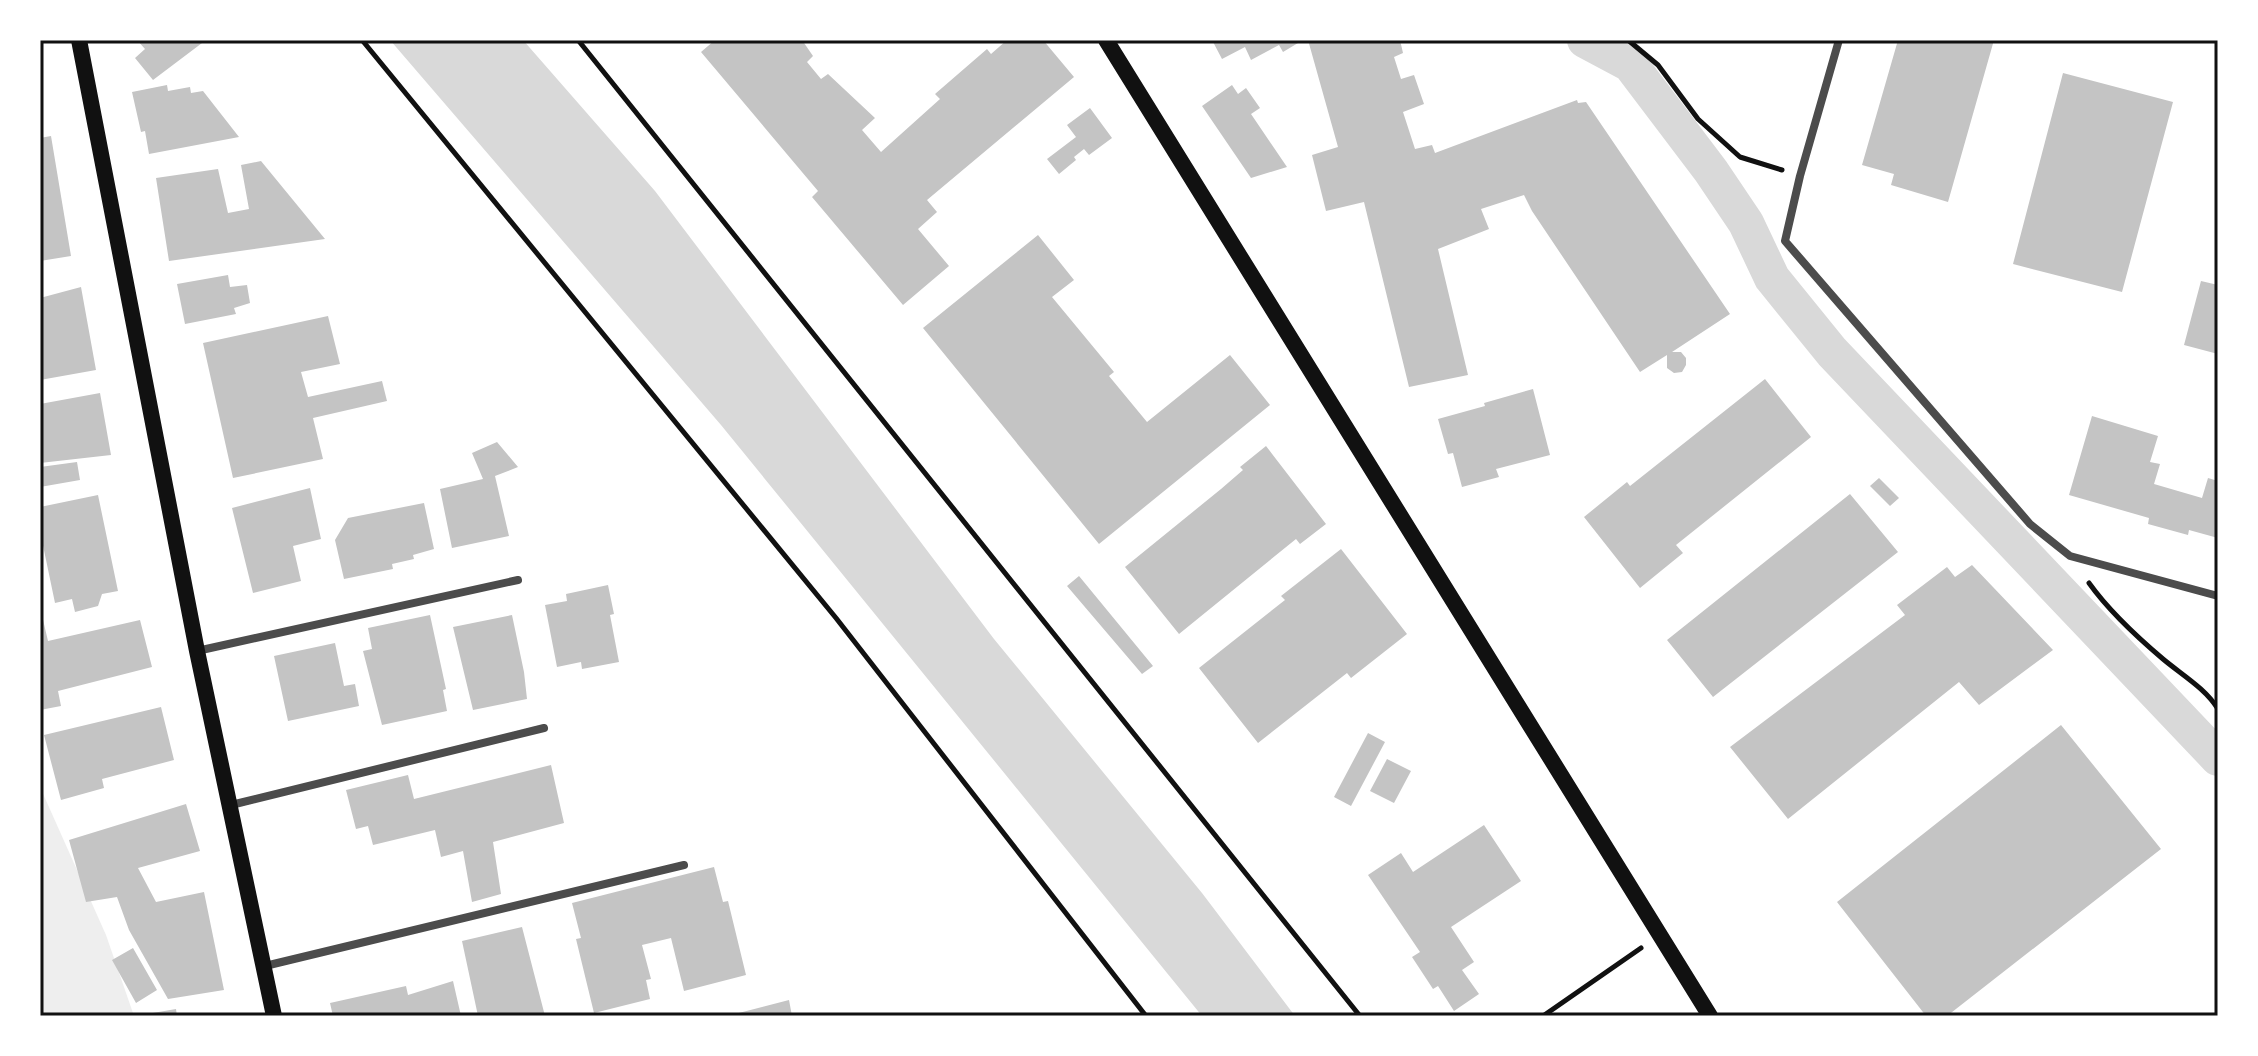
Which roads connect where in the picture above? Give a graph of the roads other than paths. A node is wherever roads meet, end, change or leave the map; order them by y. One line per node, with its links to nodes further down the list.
1 (79, 40): 6 (main road)
2 (1106, 40): 12 (main road)
3 (1839, 40): 5 (street)
4 (518, 580): 6 (street)
5 (2218, 596)
6 (197, 651): 8 (main road)
7 (544, 728): 8 (street)
8 (231, 805): 10 (main road)
9 (684, 865): 10 (street)
10 (265, 966): 11 (main road)
11 (274, 1016)
12 (1710, 1016)

